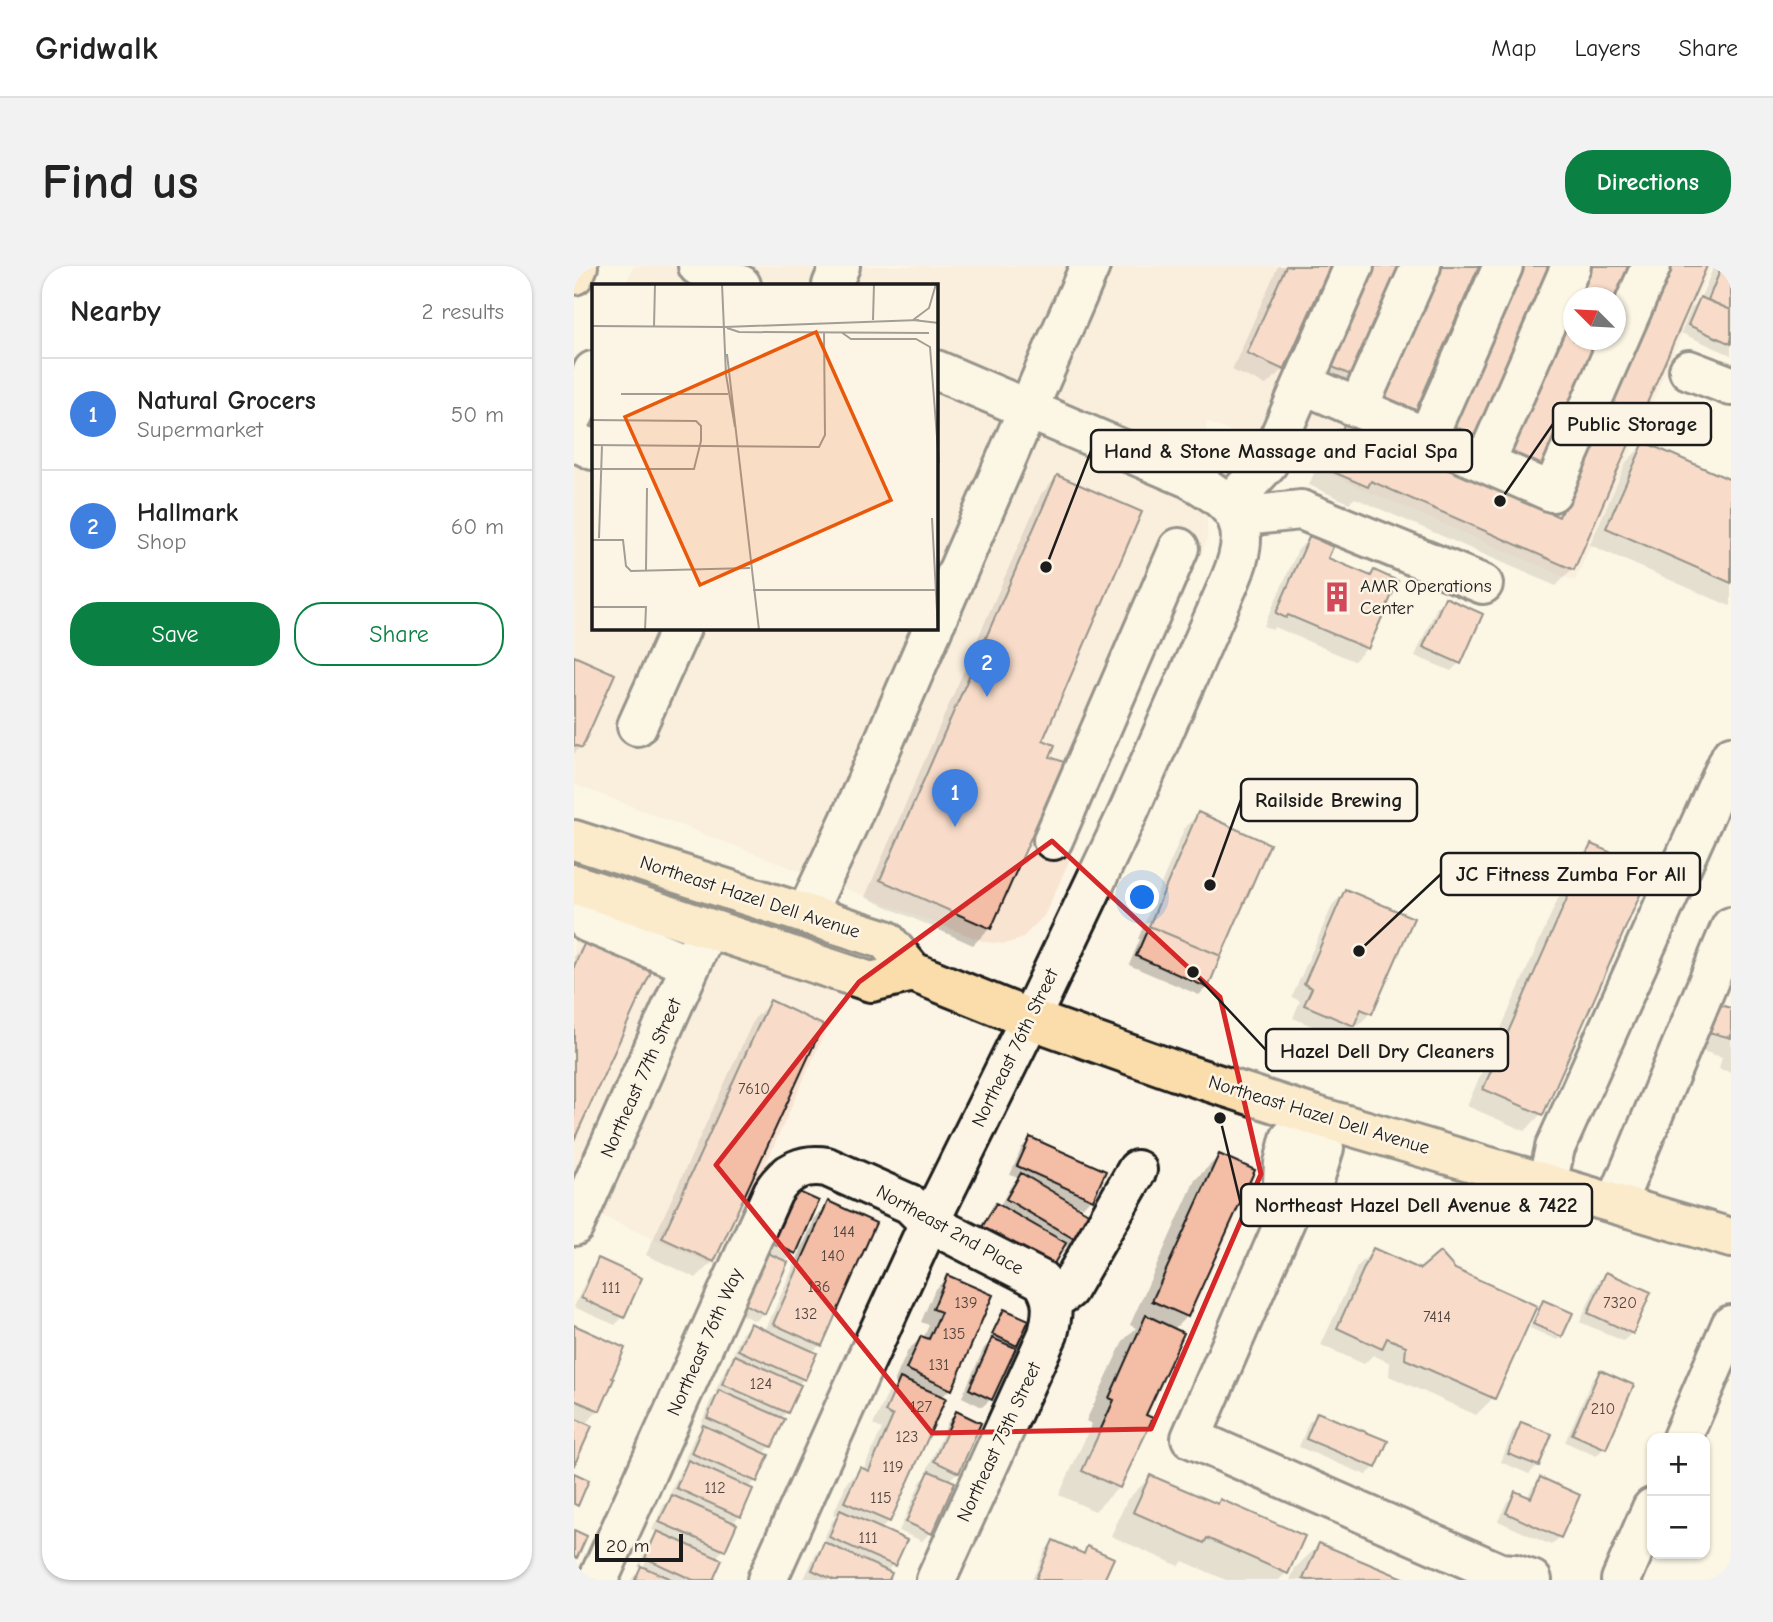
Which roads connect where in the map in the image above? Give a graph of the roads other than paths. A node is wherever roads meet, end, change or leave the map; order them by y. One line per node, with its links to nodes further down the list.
1 (578, 266): 10 (main road)
2 (698, 266): 11 (street)
3 (840, 266): 12 (street)
4 (1090, 266): 19 (street)
5 (1354, 266): 16 (street)
6 (1421, 266): 18 (street)
7 (1503, 266): 22 (street)
8 (1571, 266): 24 (street)
9 (1651, 266): 24 (street)
10 (574, 275)
11 (739, 284)
12 (832, 284)
13 (1689, 370): 17 (street)
14 (938, 371): 19 (street)
15 (592, 373): 20 (street)
16 (1303, 384): 18 (street); 25 (street)
17 (1731, 386)
18 (1358, 408): 22 (street)
19 (1028, 409): 25 (street); 28 (street)
20 (574, 415)
21 (574, 438): 23 (street)
22 (1427, 438): 24 (street)
23 (592, 450)
24 (1485, 463)
25 (1232, 511): 27 (street); 31 (street, Northeast 76th Street)
26 (1179, 548): 32 (street)
27 (1483, 584)
28 (938, 616)
29 (680, 630): 33 (street)
30 (932, 630): 40 (street)
31 (1188, 675): 32 (street); 36 (street, Northeast 76th Street)
32 (1123, 677): 35 (street)
33 (638, 726)
34 (1731, 755): 49 (street)
35 (1088, 759): 36 (street); 38 (street)
36 (1126, 817): 45 (street, Northeast 76th Street)
37 (574, 840): 40 (main road, Northeast Hazel Dell Avenue)
38 (1053, 840)
39 (585, 888): 42 (main road); 43 (street)
40 (806, 914): 44 (main road, Northeast Hazel Dell Avenue)
41 (1731, 927): 50 (street)
42 (707, 929): 43 (street, Northeast 77th Street); 44 (main road)
43 (691, 965): 52 (street, Northeast 77th Street)
44 (913, 972): 45 (main road, Northeast Hazel Dell Avenue)
45 (1030, 1019): 46 (main road, Northeast Hazel Dell Avenue); 51 (street, Northeast 76th Street)
46 (1315, 1116): 49 (main road, Northeast Hazel Dell Avenue); 61 (street)
47 (796, 1170): 51 (street, Northeast 2nd Place); 59 (street, Northeast 76th Way)
48 (1137, 1170): 54 (street)
49 (1547, 1184): 50 (main road, Northeast Hazel Dell Avenue)
50 (1616, 1205): 53 (main road, Northeast Hazel Dell Avenue)
51 (929, 1223): 54 (street, Northeast 2nd Place); 58 (street, Northeast 76th Street)
52 (574, 1226)
53 (1731, 1238)
54 (1052, 1301): 60 (street, Northeast 75th Street)
55 (1731, 1325): 56 (street)
56 (1684, 1433)
57 (1647, 1520): 62 (street)
58 (769, 1578)
59 (598, 1580)
60 (936, 1580)
61 (1532, 1580)
62 (1621, 1580)

